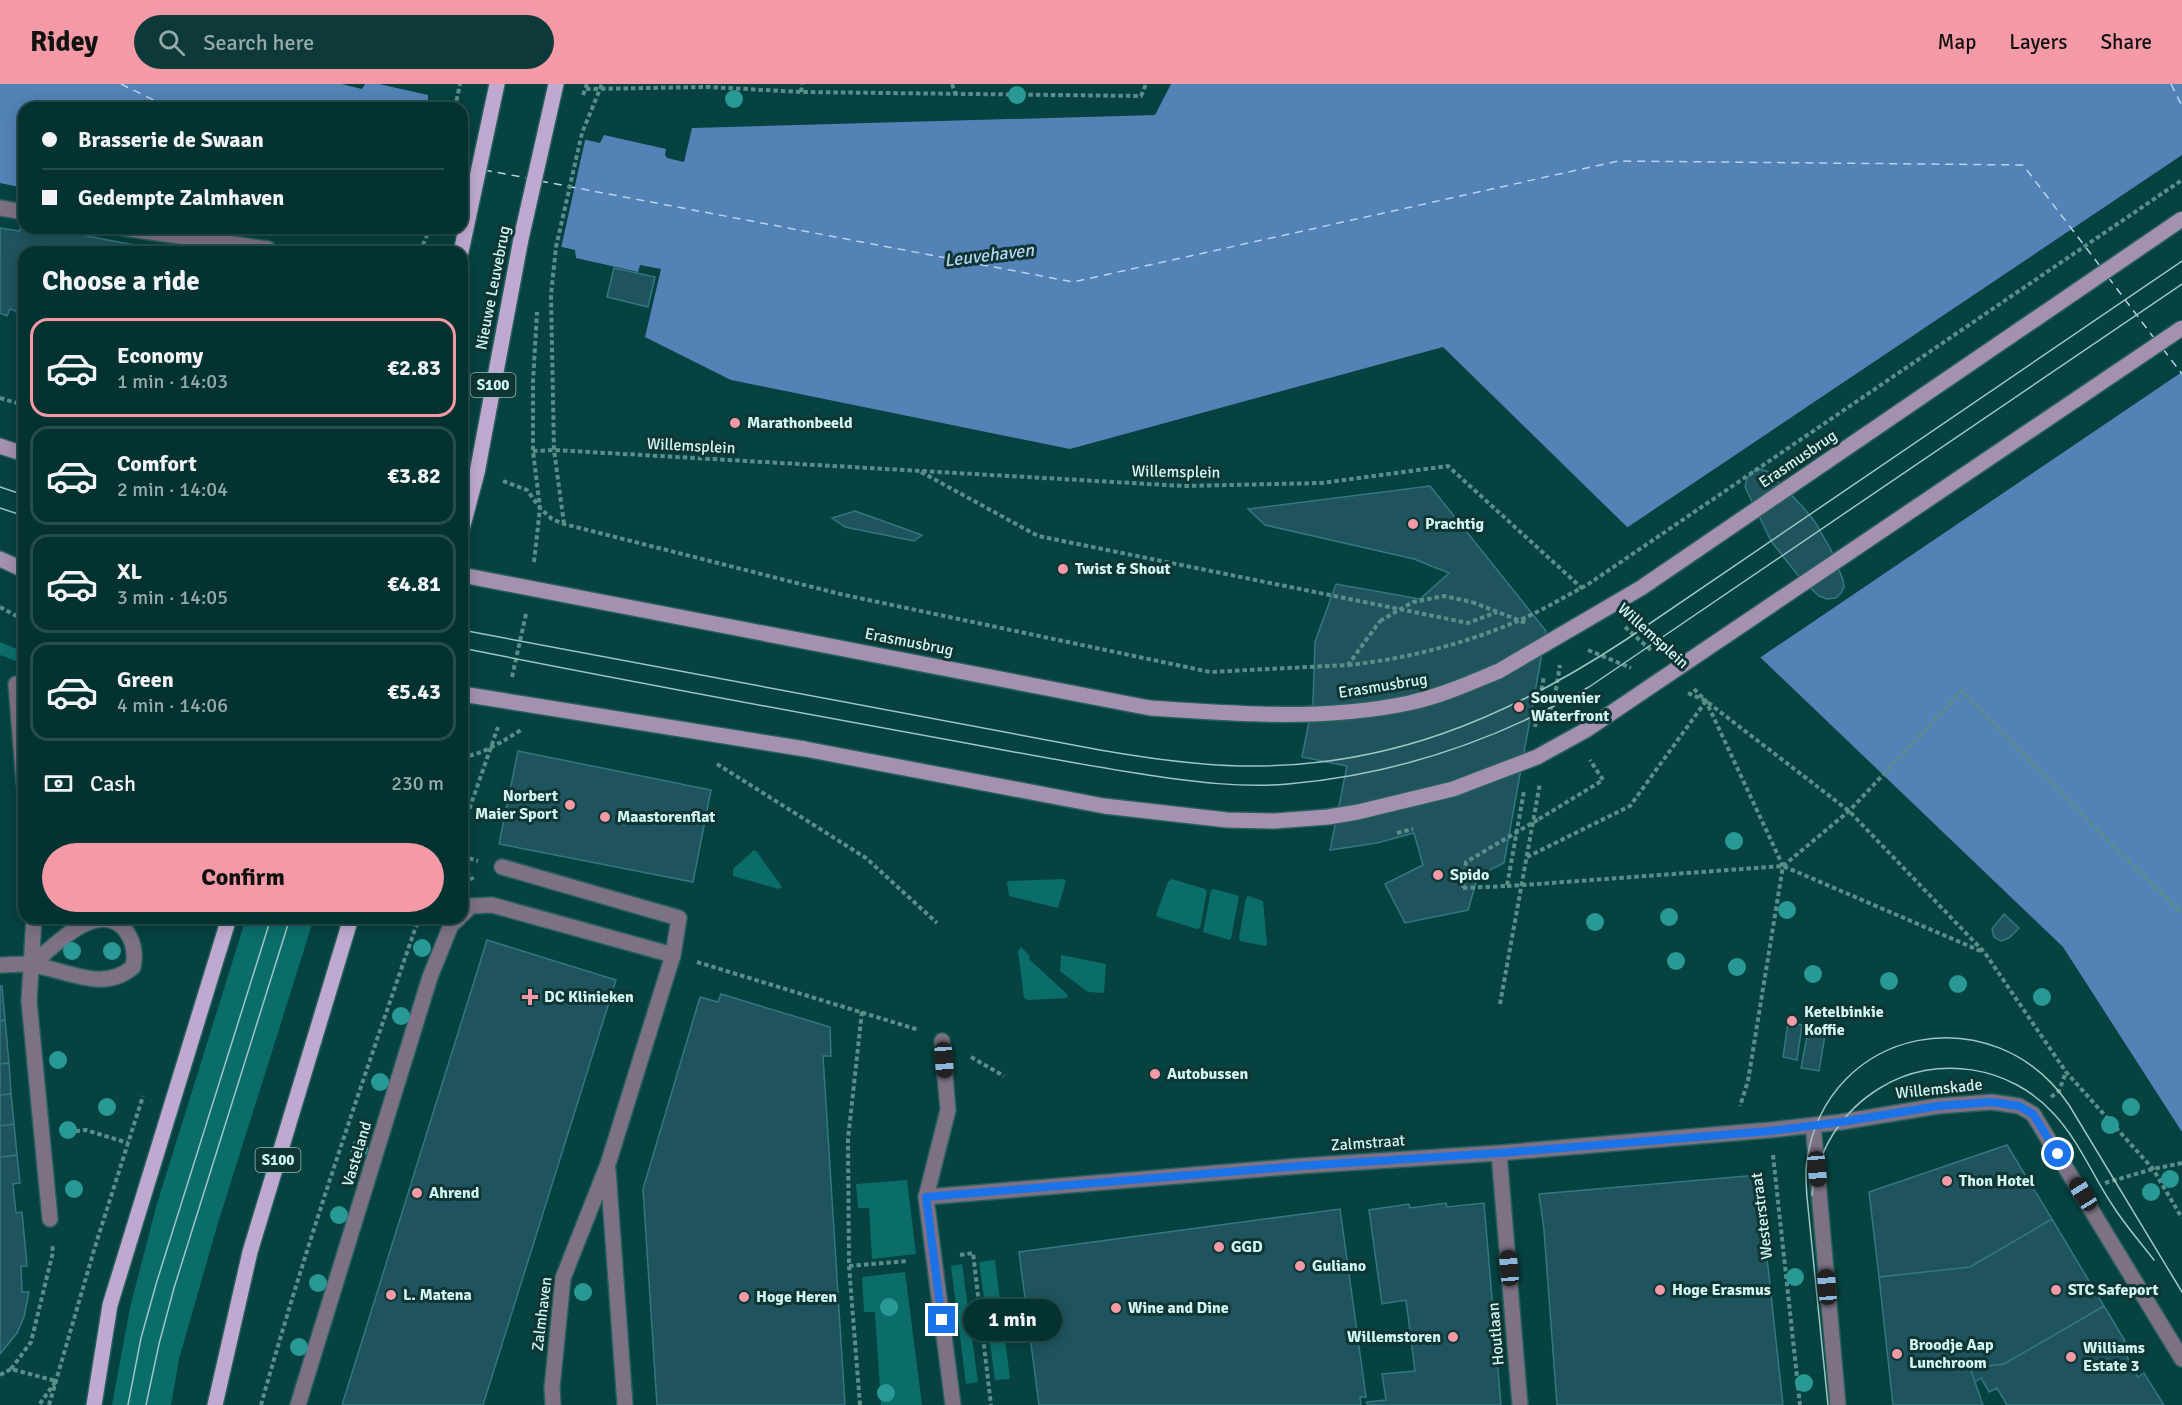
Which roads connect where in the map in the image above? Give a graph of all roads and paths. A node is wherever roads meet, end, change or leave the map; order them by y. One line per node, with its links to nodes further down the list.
1 (460, 84): 12 (path)
2 (497, 84): 16 (main road)
3 (556, 84): 29 (main road, Nieuwe Leuvebrug / S100)
4 (802, 84): 10 (path)
5 (952, 84): 11 (path)
6 (1146, 84): 11 (path)
7 (586, 86): 8 (path)
8 (601, 86): 9 (path); 25 (path)
9 (710, 86): 10 (path)
10 (801, 92): 11 (path)
11 (955, 93)
12 (457, 102)
13 (2182, 180): 43 (path, Erasmusbrug, bridge)
14 (0, 208): 15 (street)
15 (18, 211)
16 (468, 219)
17 (2182, 219): 35 (main road, Erasmusbrug, bridge)
18 (164, 234): 19 (street)
19 (247, 246)
20 (537, 306): 27 (path)
21 (2182, 327): 48 (main road, bridge)
22 (0, 398): 23 (path)
23 (18, 403)
24 (0, 446): 26 (main road)
25 (554, 450): 27 (path, Willemsplein); 28 (path, Willemsplein); 31 (path)
26 (18, 452)
27 (533, 452): 30 (path)
28 (919, 471): 36 (path, Willemsplein); 38 (path)
29 (468, 507)
30 (540, 508): 31 (path, Erasmusbrug); 35 (path)
31 (564, 524): 43 (path, Erasmusbrug)
32 (0, 559): 33 (main road)
33 (18, 567)
34 (468, 575): 35 (main road, Erasmusbrug)
35 (531, 587): 48 (path)
36 (1593, 598)
37 (0, 607): 39 (path)
38 (1497, 612): 41 (path); 43 (path, bridge)
39 (18, 617)
40 (1619, 621): 42 (path, Willemsplein)
41 (1536, 627)
42 (1654, 653)
43 (1348, 665)
44 (16, 684): 51 (street)
45 (1689, 685): 50 (path, Willemsplein)
46 (1700, 687): 49 (path)
47 (468, 695): 48 (main road)
48 (506, 701): 52 (path)
49 (1680, 701)
50 (1706, 701): 62 (path, Willemsplein); 66 (path); 82 (path)
51 (18, 709)
52 (492, 746): 53 (path); 63 (path)
53 (468, 757)
54 (1596, 757): 55 (path)
55 (1590, 760): 57 (path); 66 (path, bridge)
56 (717, 764): 70 (path)
57 (1582, 764)
58 (1545, 781): 59 (path)
59 (1536, 785)
60 (1527, 789): 61 (path)
61 (1519, 793)
62 (1849, 811): 66 (path); 69 (path); 78 (path, Willemsplein)
63 (468, 813)
64 (1414, 829): 65 (path, bridge)
65 (1393, 834)
66 (1783, 866): 78 (path); 90 (path)
67 (502, 867): 79 (street, Zalmhaven)
68 (468, 909): 79 (street)
69 (2182, 913)
70 (937, 923)
71 (34, 924): 81 (street)
72 (85, 924): 81 (street)
73 (119, 924): 81 (street)
74 (227, 924): 108 (main road)
75 (349, 924): 109 (main road, S100)
76 (417, 924): 110 (path, Vasteland)
77 (453, 924): 111 (street, Vasteland)
78 (1985, 953): 95 (path, Willemsplein)
79 (672, 955): 83 (path); 94 (street, Zalmhaven)
80 (0, 965): 81 (street)
81 (32, 965): 99 (street)
82 (1500, 1004)
83 (862, 1011): 84 (path); 101 (path)
84 (942, 1041): 85 (path); 97 (street)
85 (1004, 1076)
86 (147, 1086): 91 (path)
87 (1813, 1125): 89 (street, Zalmstraat); 96 (street, Willemskade); 119 (street)
88 (86, 1130): 91 (path)
89 (1770, 1131): 90 (street, Zalmstraat); 118 (path, Westerstraat)
90 (1740, 1133): 92 (street, Zalmstraat)
91 (128, 1143): 105 (path)
92 (1499, 1153): 97 (street, Zalmstraat); 117 (street, Houtlaan)
93 (2182, 1163): 95 (path)
94 (608, 1164): 112 (street, Zalmhaven); 113 (street, Zalmhaven)
95 (2152, 1168): 96 (path); 98 (path)
96 (2083, 1194): 102 (street, Willemskade)
97 (926, 1197): 100 (street)
98 (2182, 1218)
99 (50, 1219): 103 (path)
100 (934, 1259): 101 (path); 115 (street); 116 (path)
101 (849, 1266): 114 (path)
102 (2182, 1359)
103 (11, 1369): 104 (path); 105 (path)
104 (0, 1375)
105 (56, 1381): 106 (path); 107 (path)
106 (39, 1405)
107 (50, 1405)
108 (94, 1405)
109 (215, 1405)
110 (261, 1405)
111 (298, 1405)
112 (554, 1405)
113 (625, 1405)
114 (860, 1405)
115 (953, 1405)
116 (991, 1405)
117 (1521, 1405)
118 (1800, 1405)
119 (1838, 1405)

